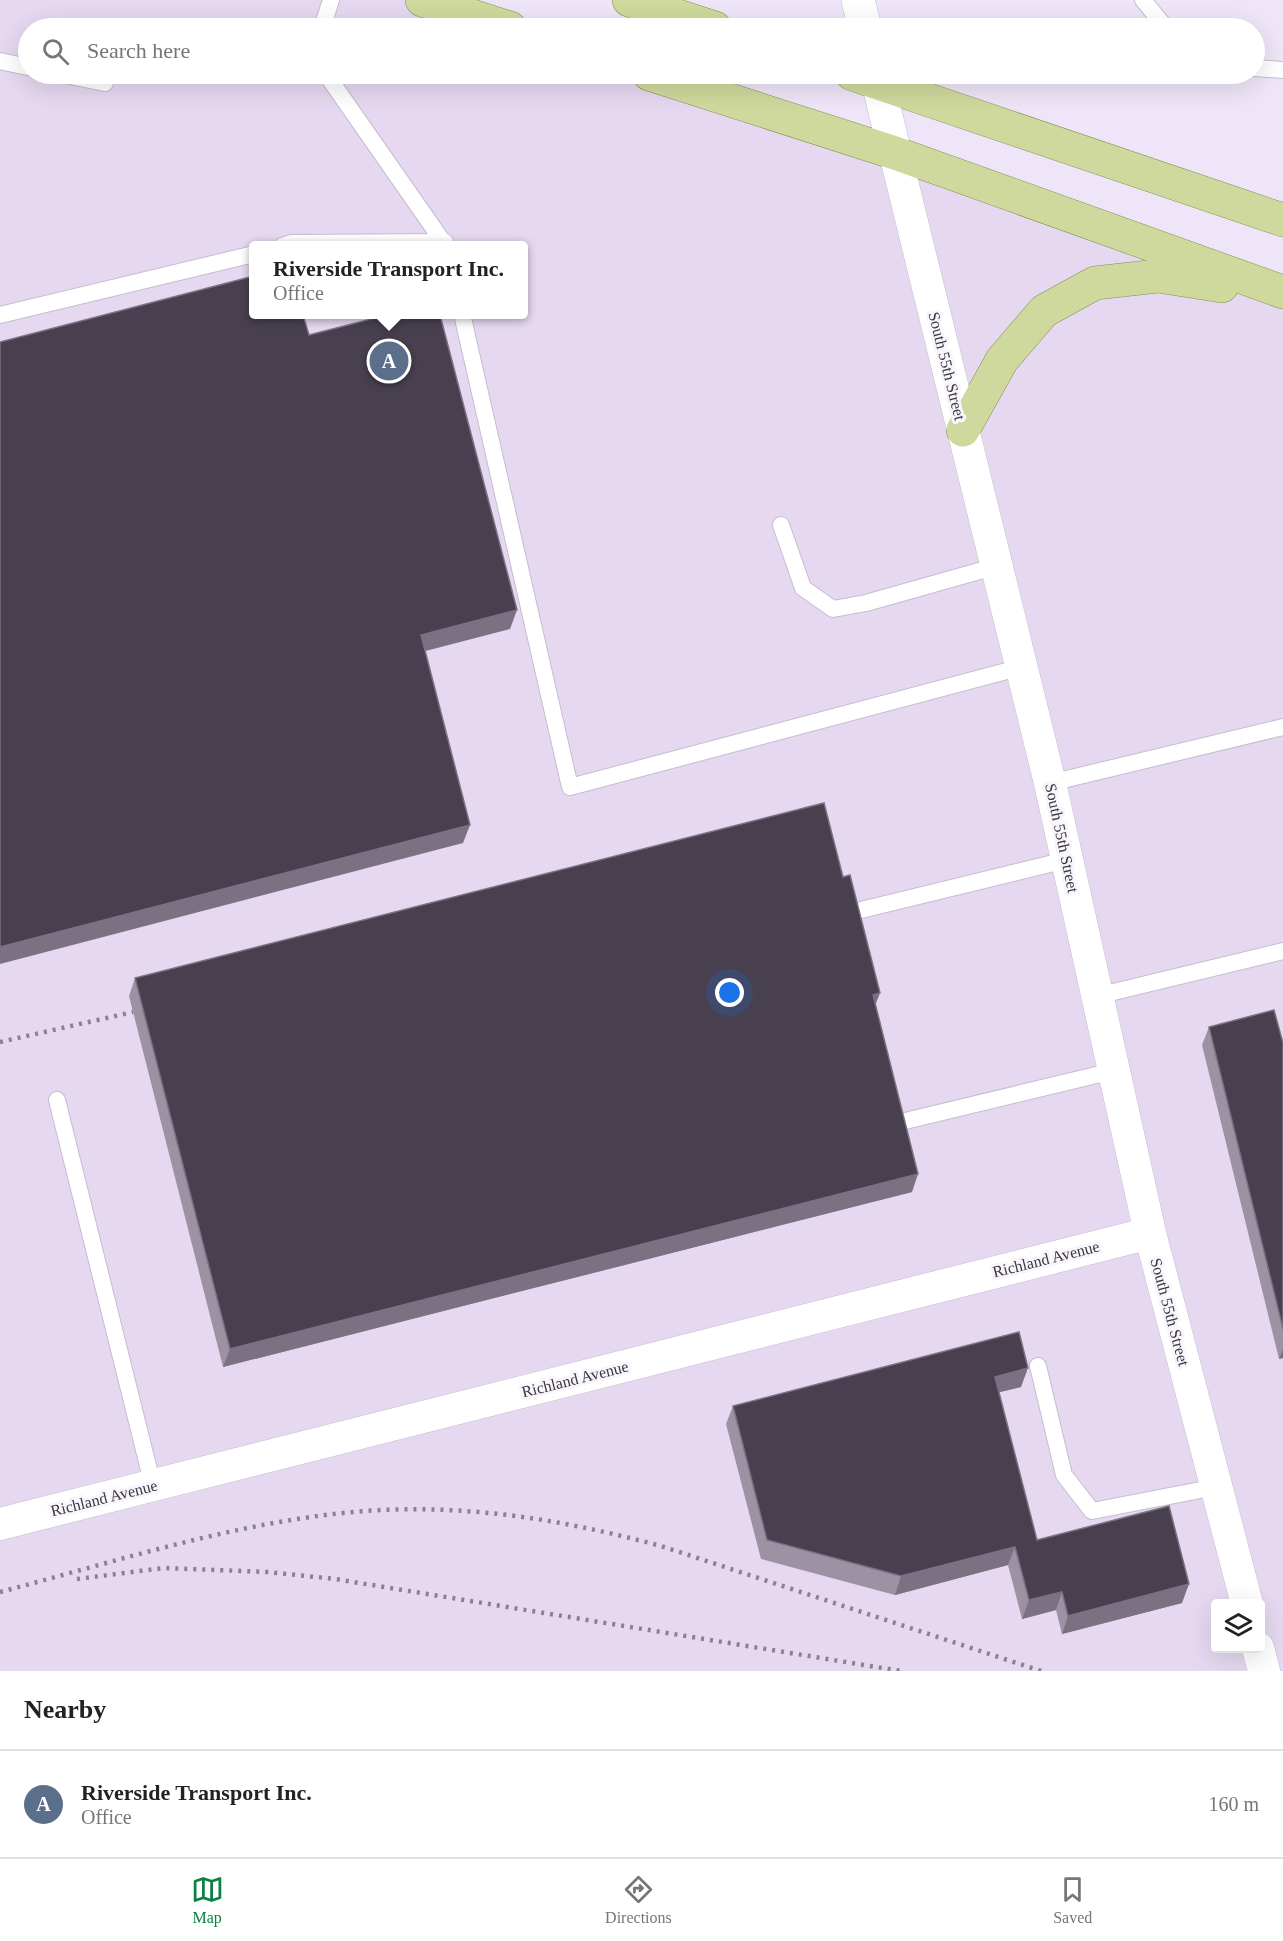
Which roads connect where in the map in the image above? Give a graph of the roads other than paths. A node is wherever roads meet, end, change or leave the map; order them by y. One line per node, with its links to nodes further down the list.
1 (331, 0): 6 (lane)
2 (422, 0): 7 (main road)
3 (629, 0): 8 (main road)
4 (858, 0): 9 (main road)
5 (1143, 0): 10 (lane)
6 (325, 18)
7 (479, 18)
8 (684, 18)
9 (862, 18)
10 (1158, 18)
11 (0, 61): 12 (lane)
12 (18, 65)
13 (1265, 69): 14 (lane)
14 (1283, 70)
15 (333, 84): 21 (lane)
16 (680, 84): 19 (main road)
17 (872, 84): 19 (main road, South 55th Street)
18 (892, 84): 20 (main road)
19 (895, 153): 23 (main road); 26 (street, South 55th Street)
20 (1283, 220)
21 (443, 241)
22 (249, 255): 24 (lane)
23 (1283, 293): 26 (main road)
24 (0, 315)
25 (463, 319): 29 (lane)
26 (963, 430): 28 (street, South 55th Street)
27 (781, 525): 28 (lane)
28 (997, 566): 29 (street, South 55th Street)
29 (1022, 667): 31 (street, South 55th Street)
30 (1283, 727): 31 (lane)
31 (1050, 783): 32 (street, South 55th Street)
32 (1066, 860): 33 (lane); 35 (street, South 55th Street)
33 (857, 911)
34 (1283, 951): 35 (lane)
35 (1098, 996): 36 (street, South 55th Street)
36 (1113, 1071): 38 (lane); 39 (street, South 55th Street)
37 (57, 1100): 41 (lane)
38 (901, 1122)
39 (1150, 1233): 41 (street, Richland Avenue); 42 (street, South 55th Street)
40 (1038, 1366): 42 (lane)
41 (153, 1486): 43 (street, Richland Avenue)
42 (1216, 1487): 44 (street, South 55th Street)
43 (0, 1524)
44 (1245, 1599)
45 (1259, 1653): 46 (street)
46 (1264, 1671)

